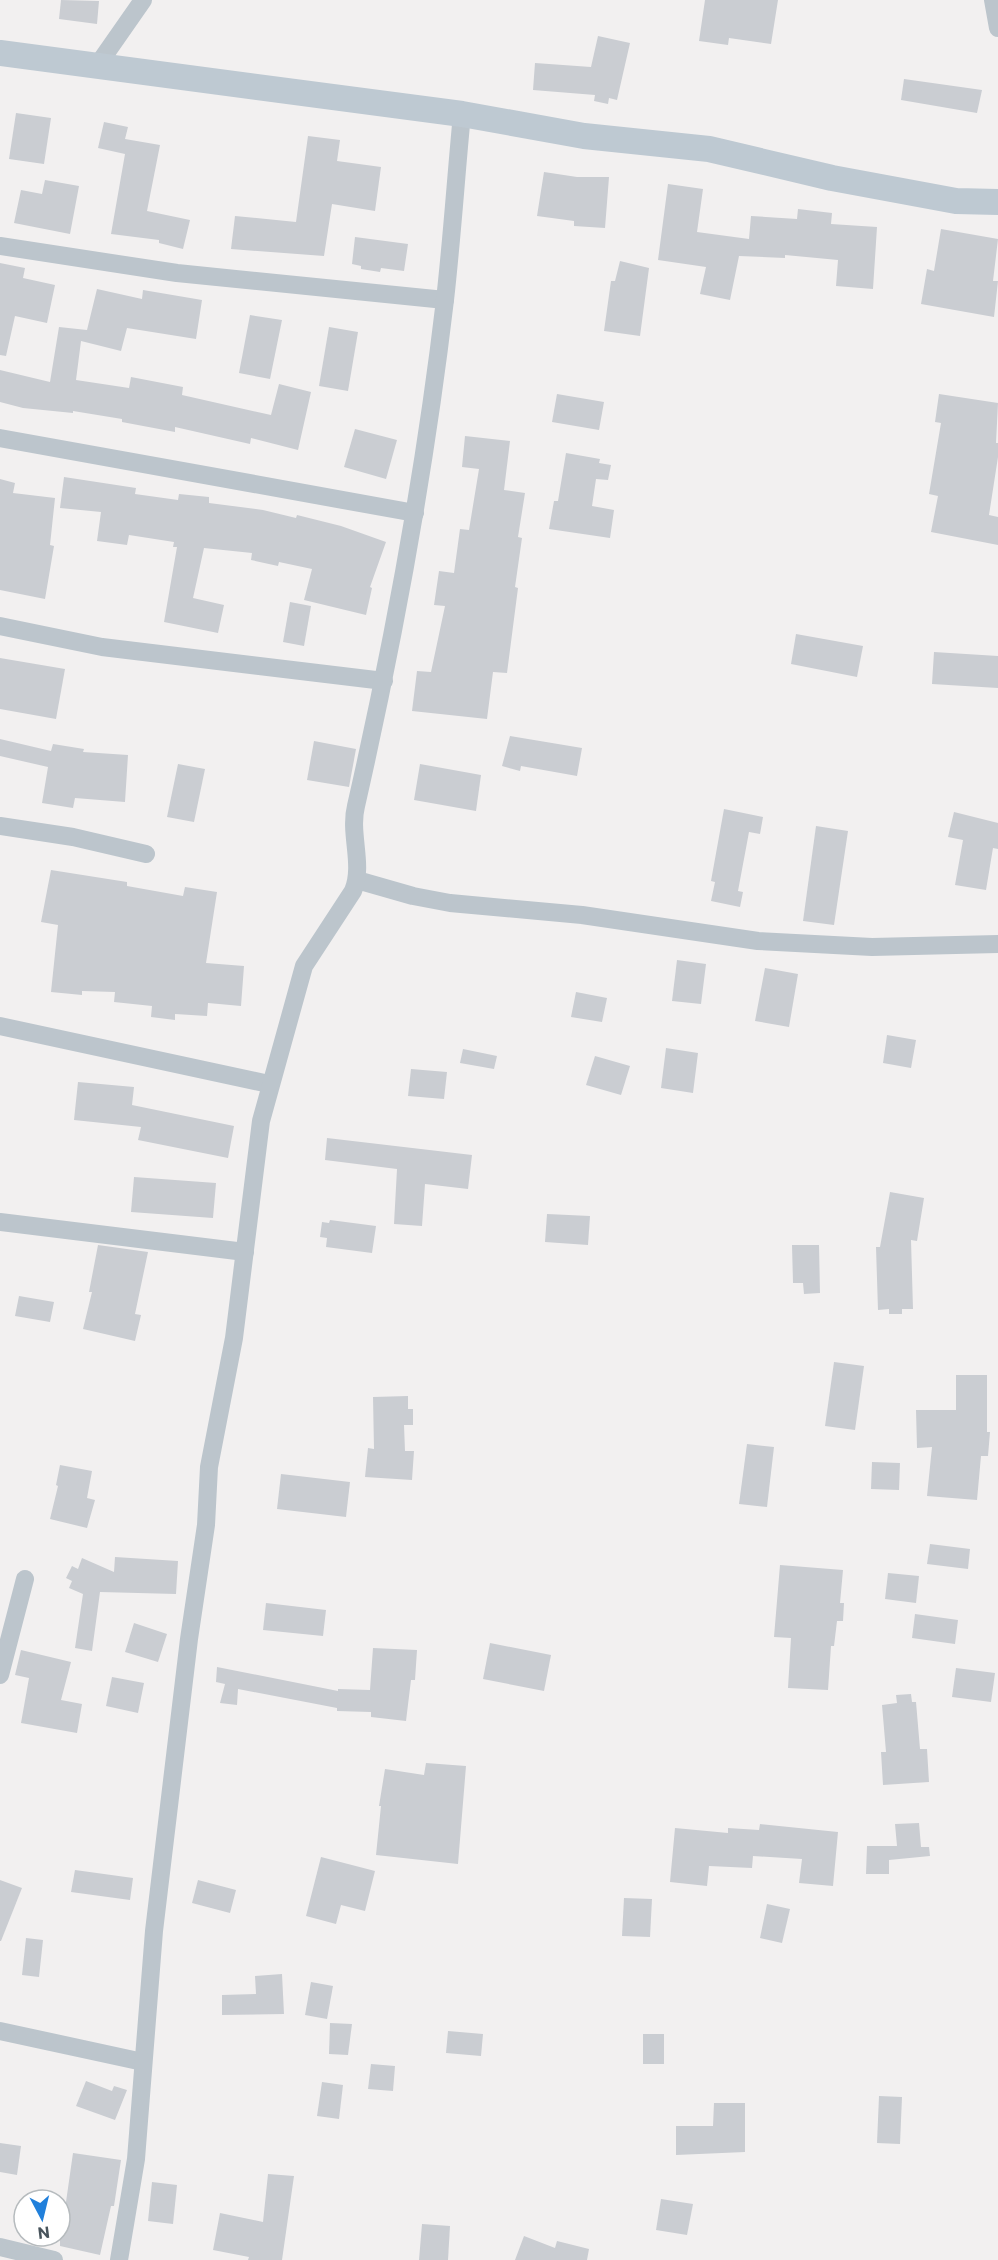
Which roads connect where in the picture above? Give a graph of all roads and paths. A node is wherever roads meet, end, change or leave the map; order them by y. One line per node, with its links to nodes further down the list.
1 (143, 0): 5 (street)
2 (993, 0): 3 (street)
3 (998, 28)
4 (0, 53): 5 (street)
5 (97, 66): 6 (street)
6 (462, 114): 7 (street); 9 (street)
7 (998, 202)
8 (0, 246): 9 (street)
9 (445, 300): 11 (street)
10 (0, 438): 11 (street)
11 (415, 513): 13 (street)
12 (0, 626): 13 (street)
13 (384, 681): 16 (street)
14 (0, 826): 15 (street)
15 (146, 854)
16 (357, 880): 17 (street); 19 (street)
17 (998, 944)
18 (0, 1026): 19 (street)
19 (270, 1084): 21 (street)
20 (0, 1222): 21 (street)
21 (245, 1252): 25 (street)
22 (25, 1579): 23 (street)
23 (0, 1676)
24 (0, 2031): 25 (street)
25 (143, 2061): 28 (street)
26 (0, 2247): 27 (street)
27 (54, 2260)
28 (119, 2260)

